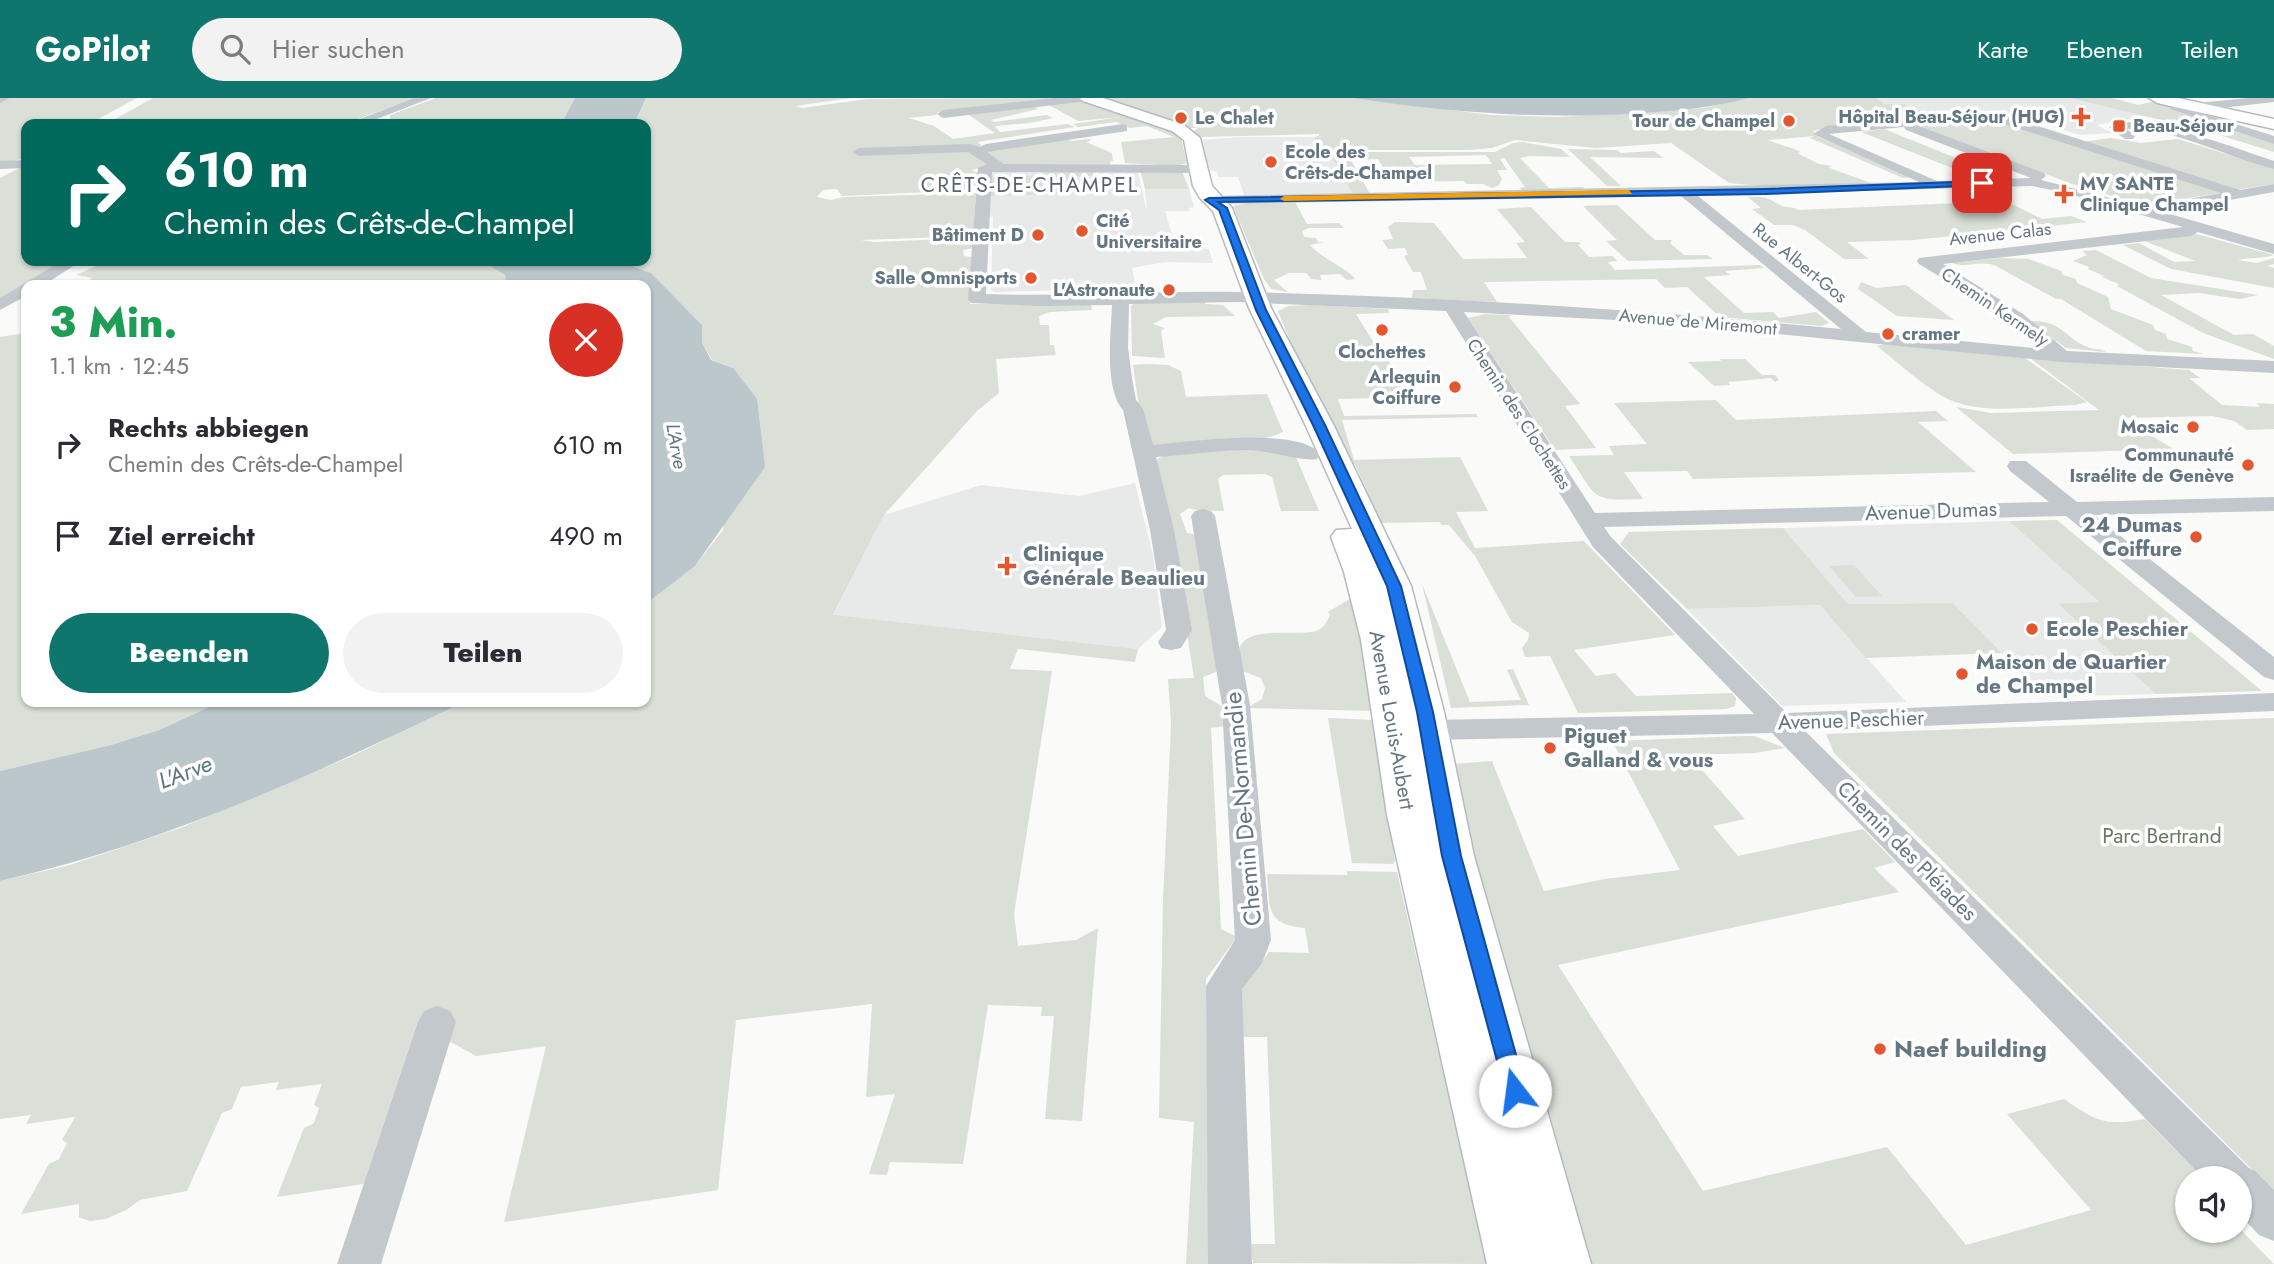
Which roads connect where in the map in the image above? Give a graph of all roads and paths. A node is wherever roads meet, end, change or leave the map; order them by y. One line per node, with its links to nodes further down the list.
1 (425, 98): 7 (street)
2 (1088, 98): 6 (street); 21 (main road, Avenue Louis-Aubert)
3 (2157, 98): 5 (main road)
4 (2274, 99): 5 (street)
5 (2189, 105): 9 (main road); 13 (street)
6 (943, 114)
7 (367, 119)
8 (1903, 124): 12 (street); 22 (street); 23 (street)
9 (2274, 124)
10 (1123, 128): 11 (street)
11 (1084, 134): 14 (street); 20 (street)
12 (2066, 139): 18 (street); 26 (street)
13 (2274, 140)
14 (986, 148)
15 (859, 152): 19 (street)
16 (21, 164): 17 (street)
17 (0, 165)
18 (2274, 165)
19 (999, 167): 20 (street); 36 (street, Avenue de Miremont)
20 (1120, 168): 21 (street)
21 (1198, 169): 27 (main road, Avenue Louis-Aubert)
22 (2049, 184): 23 (street); 28 (street)
23 (1937, 185): 25 (street)
24 (2274, 188): 26 (street)
25 (1684, 192): 27 (street); 39 (street, Rue Albert-Gos)
26 (2239, 194): 28 (street)
27 (1209, 200): 35 (main road, Avenue Louis-Aubert)
28 (2143, 211): 29 (street)
29 (2204, 229): 30 (street); 31 (street, Avenue Calas)
30 (2274, 249)
31 (1925, 261): 40 (street, Chemin Kermely)
32 (65, 266): 33 (street)
33 (41, 280)
34 (21, 292): 37 (street)
35 (1247, 297): 36 (street, Avenue de Miremont); 38 (street, Avenue de Miremont); 42 (main road, Avenue Louis-Aubert); 53 (main road, Avenue Louis-Aubert)
36 (1112, 299): 43 (street)
37 (0, 305)
38 (1451, 306): 39 (street, Avenue de Miremont); 48 (street, Chemin des Clochettes)
39 (1860, 336): 40 (street, Avenue de Miremont)
40 (2062, 356): 41 (street, Avenue de Miremont)
41 (2274, 367)
42 (1291, 443): 43 (street); 60 (main road, Avenue Louis-Aubert)
43 (1144, 452): 49 (street)
44 (2018, 466): 46 (street)
45 (2274, 504): 46 (street, Avenue Dumas)
46 (2071, 507): 48 (street, Avenue Dumas); 50 (street)
47 (1203, 516): 59 (street, Chemin De-Normandie)
48 (1588, 520): 52 (street, Chemin des Pléiades)
49 (1171, 642)
50 (2274, 671)
51 (2274, 702): 52 (street, Avenue Peschier)
52 (1780, 721): 53 (street, Avenue Peschier); 55 (street, Chemin des Pléiades)
53 (1429, 730): 61 (main road, Avenue Louis-Aubert)
54 (437, 1022): 58 (street)
55 (2220, 1166)
56 (2252, 1197): 57 (street)
57 (2274, 1220)
58 (359, 1264)
59 (1230, 1264)
60 (1516, 1264)
61 (1562, 1264)

